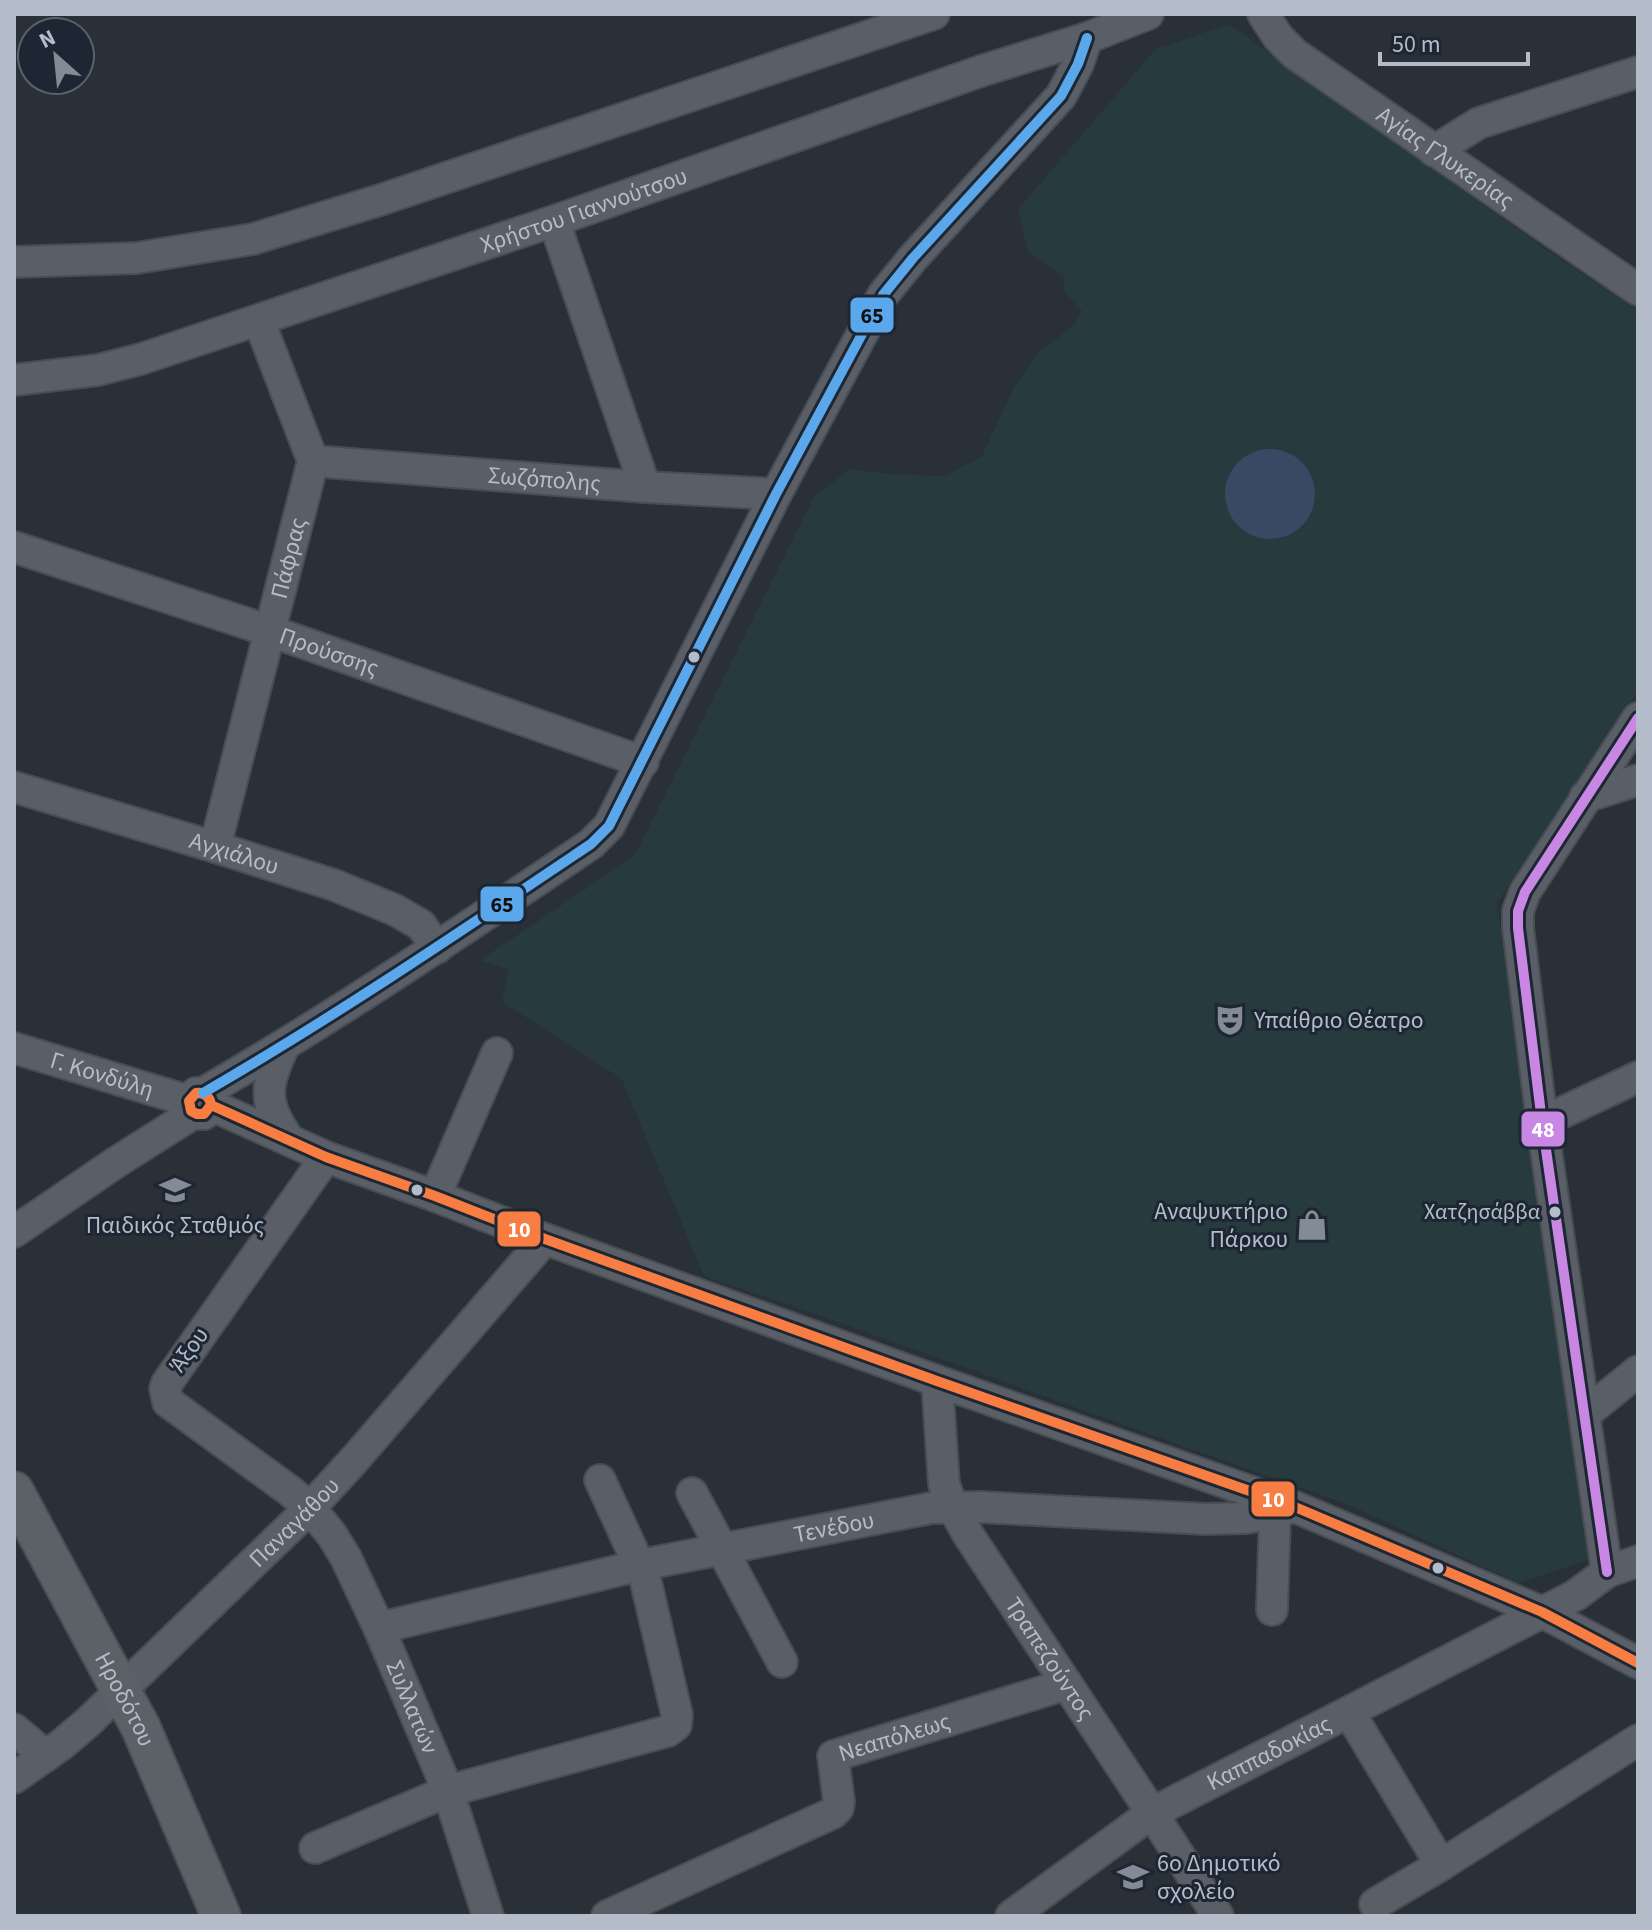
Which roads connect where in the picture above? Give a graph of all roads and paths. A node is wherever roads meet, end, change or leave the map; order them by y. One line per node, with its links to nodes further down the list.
1 (934, 14): 8 (street)
2 (1148, 14): 4 (street, Χρήστου Γιαννούτσου)
3 (1263, 14): 6 (street, Αγίας Γλυκερίας)
4 (1087, 38): 7 (street, Χρήστου Γιαννούτσου); 14 (street)
5 (1638, 72): 6 (street)
6 (1434, 151): 9 (street, Αγίας Γλυκερίας)
7 (554, 221): 10 (street, Χρήστου Γιαννούτσου); 13 (street)
8 (14, 262)
9 (1638, 290)
10 (259, 321): 11 (street, Χρήστου Γιαννούτσου); 12 (street)
11 (14, 380)
12 (313, 461): 13 (street, Σωζόπολης); 16 (street, Πάφρας)
13 (645, 487): 14 (street, Σωζόπολης)
14 (776, 494): 18 (street)
15 (14, 547): 16 (street, Προύσσης)
16 (270, 631): 18 (street, Προύσσης); 22 (street, Πάφρας)
17 (1638, 718): 21 (street)
18 (643, 762): 23 (street)
19 (1638, 780): 21 (street)
20 (14, 787): 22 (street, Αγχιάλου)
21 (1585, 797): 29 (street)
22 (215, 847): 23 (street, Αγχιάλου)
23 (437, 948): 24 (street)
24 (284, 1046): 28 (street); 30 (street)
25 (14, 1048): 28 (street, Γ. Κονδύλη)
26 (497, 1053): 32 (street)
27 (1638, 1077): 29 (street)
28 (200, 1104): 30 (street, Γ. Κονδύλη); 33 (street)
29 (1542, 1122): 37 (street)
30 (290, 1141): 31 (street)
31 (326, 1157): 32 (street); 42 (street, Άξου)
32 (435, 1196): 34 (street)
33 (14, 1232)
34 (545, 1239): 36 (street); 42 (street, Παναγάθου)
35 (1638, 1371): 37 (street)
36 (937, 1381): 41 (street, Τραπεζούντος); 43 (street)
37 (1585, 1414): 47 (street)
38 (600, 1480): 46 (street)
39 (14, 1491): 54 (main road, Ηροδότου)
40 (692, 1493): 44 (street)
41 (952, 1506): 43 (street, Τενέδου); 44 (street, Τενέδου); 53 (street, Τραπεζούντος)
42 (310, 1508): 50 (street, Συλλατών); 54 (street, Παναγάθου)
43 (1285, 1510): 48 (street); 49 (street)
44 (720, 1548): 46 (street, Τενέδου); 51 (street)
45 (1638, 1561): 47 (street, Καππαδοκίας)
46 (641, 1565): 50 (street, Τενέδου); 60 (street)
47 (1607, 1572): 49 (street, Καππαδοκίας)
48 (1272, 1610)
49 (1542, 1612): 52 (street); 55 (street, Καππαδοκίας)
50 (379, 1628): 60 (street, Συλλατών)
51 (782, 1662)
52 (1638, 1663)
53 (1067, 1684): 61 (street, Τραπεζούντος); 67 (street, Νεαπόλεως)
54 (122, 1692): 58 (street, Παναγάθου); 65 (main road, Ηροδότου)
55 (1349, 1712): 61 (street, Καππαδοκίας); 63 (street)
56 (14, 1729): 58 (street)
57 (1638, 1740): 63 (street)
58 (46, 1756): 59 (street, Παναγάθου)
59 (14, 1778)
60 (448, 1791): 62 (street); 66 (street, Συλλατών)
61 (1152, 1813): 68 (street, Καππαδοκίας); 69 (street, Τραπεζούντος)
62 (315, 1848)
63 (1441, 1865): 64 (street)
64 (1375, 1904)
65 (221, 1916)
66 (488, 1916)
67 (607, 1916)
68 (1011, 1916)
69 (1218, 1916)

